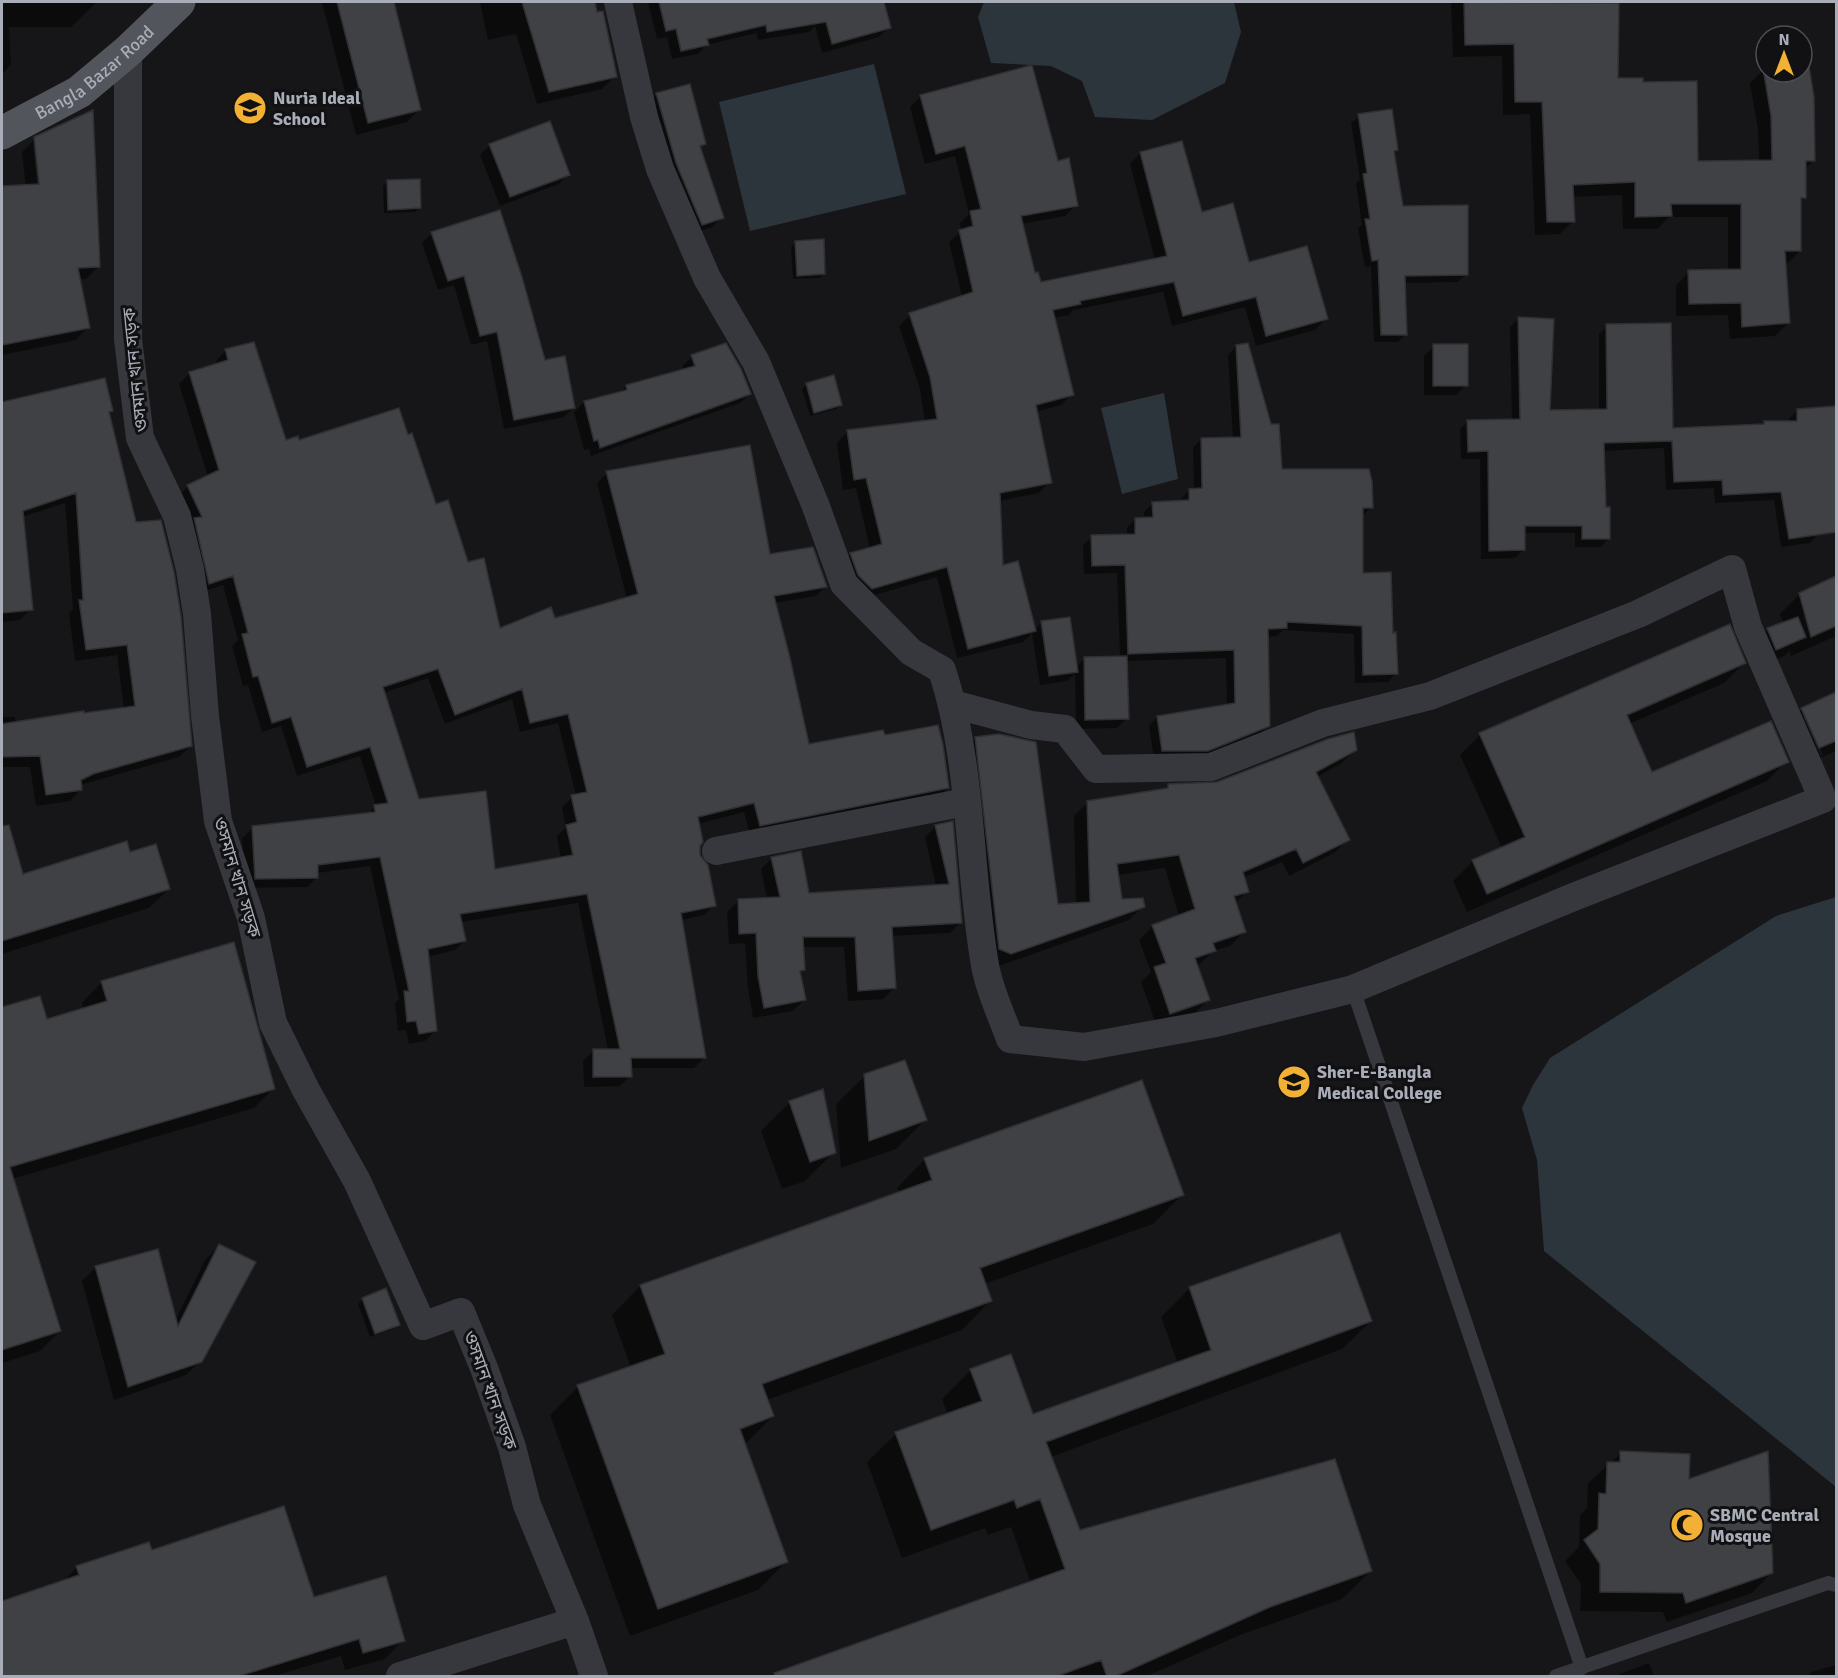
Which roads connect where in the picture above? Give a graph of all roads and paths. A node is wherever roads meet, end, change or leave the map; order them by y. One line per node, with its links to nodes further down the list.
1 (179, 2): 3 (main road, Bangla Bazar Road)
2 (618, 2): 5 (street)
3 (128, 51): 4 (main road, Bangla Bazar Road); 11 (street, ওসমান খান সড়ক)
4 (2, 133)
5 (953, 704): 6 (street); 7 (street)
6 (1830, 797): 9 (street)
7 (966, 802): 8 (street); 9 (street)
8 (716, 851)
9 (1353, 989): 12 (lane)
10 (1836, 1585): 12 (lane)
11 (575, 1621): 13 (street); 14 (street)
12 (1582, 1668): 15 (lane)
13 (400, 1677)
14 (594, 1677)
15 (1556, 1677)

